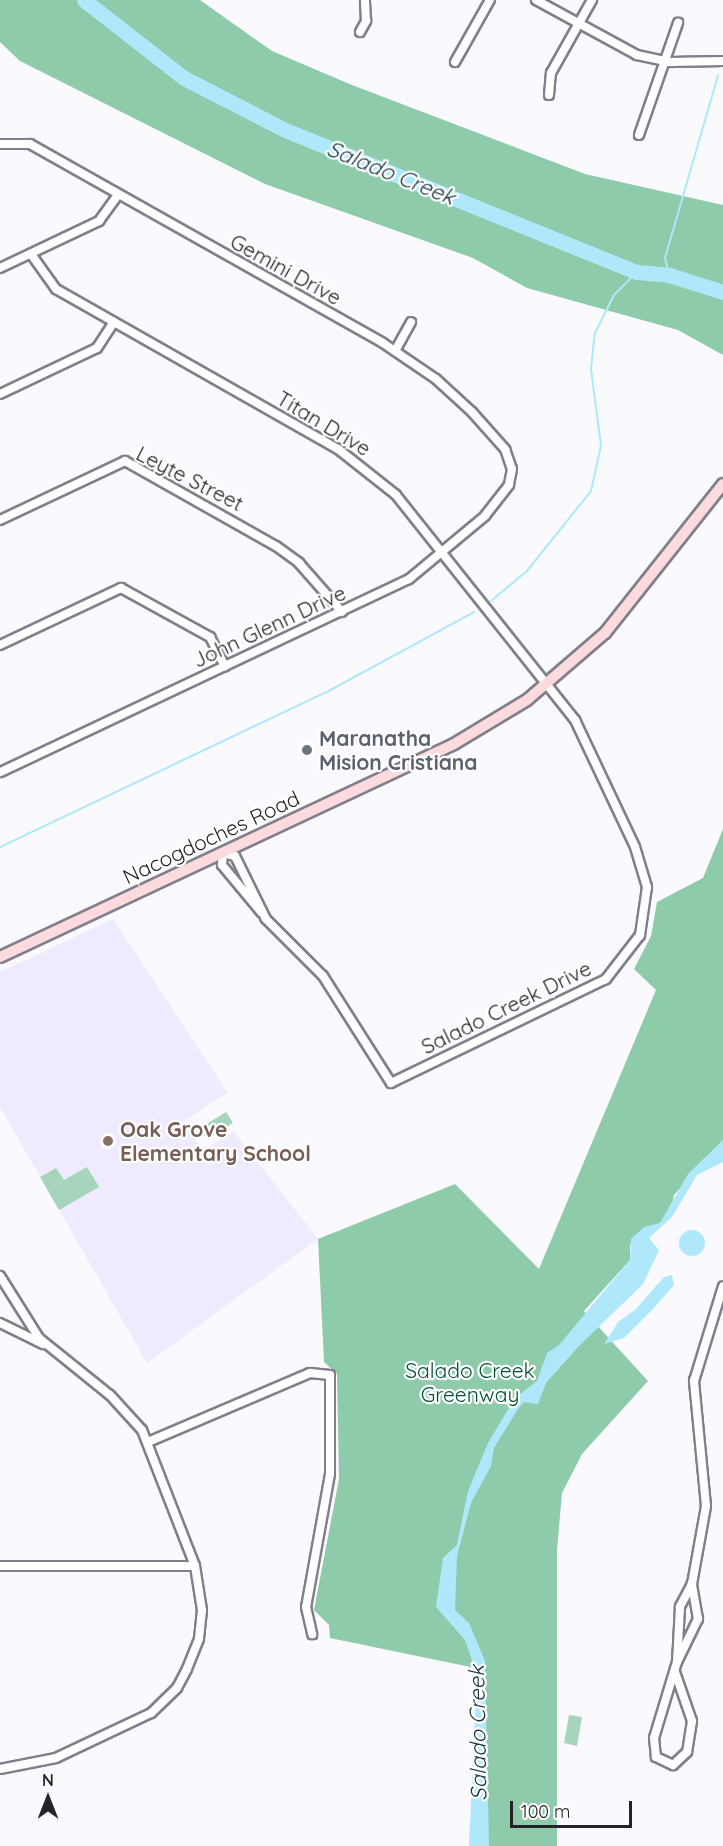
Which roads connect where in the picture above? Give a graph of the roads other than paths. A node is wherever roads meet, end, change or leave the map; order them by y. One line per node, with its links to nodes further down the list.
1 (365, 0): 7 (street)
2 (490, 0): 10 (street)
3 (536, 0): 6 (street)
4 (592, 0): 6 (street)
5 (678, 22): 8 (street)
6 (578, 25): 8 (street); 11 (street)
7 (360, 32)
8 (664, 61): 9 (street); 12 (street)
9 (723, 61)
10 (455, 62)
11 (549, 95)
12 (639, 135)
13 (0, 144): 14 (street, Gemini Drive)
14 (118, 195): 15 (street); 19 (street, Gemini Drive)
15 (31, 254): 16 (street); 17 (street, Titan Drive)
16 (0, 268)
17 (114, 322): 20 (street); 24 (street, Titan Drive)
18 (411, 322): 19 (street)
19 (395, 351): 21 (street, Gemini Drive)
20 (0, 394)
21 (512, 465): 24 (street, John Glenn Drive)
22 (723, 484): 28 (main road, Nacogdoches Road)
23 (0, 520): 25 (street, Leyte Street)
24 (444, 553): 25 (street, John Glenn Drive); 28 (street, Titan Drive)
25 (342, 612): 27 (street, John Glenn Drive)
26 (0, 645): 27 (street)
27 (225, 666): 29 (street, John Glenn Drive)
28 (548, 685): 30 (main road, Nacogdoches Road); 31 (street, Salado Creek Drive)
29 (0, 772)
30 (223, 853): 31 (street); 31 (street); 32 (main road, Nacogdoches Road)
31 (262, 913)
32 (0, 957)
33 (0, 1276): 36 (street)
34 (723, 1286): 40 (street)
35 (0, 1323): 36 (street)
36 (49, 1348): 37 (street)
37 (148, 1442): 39 (street); 41 (street)
38 (0, 1566): 39 (street)
39 (195, 1566): 44 (street)
40 (692, 1584): 42 (street); 42 (street)
41 (312, 1635)
42 (677, 1662): 43 (street)
43 (675, 1672): 43 (street)
44 (0, 1769)

